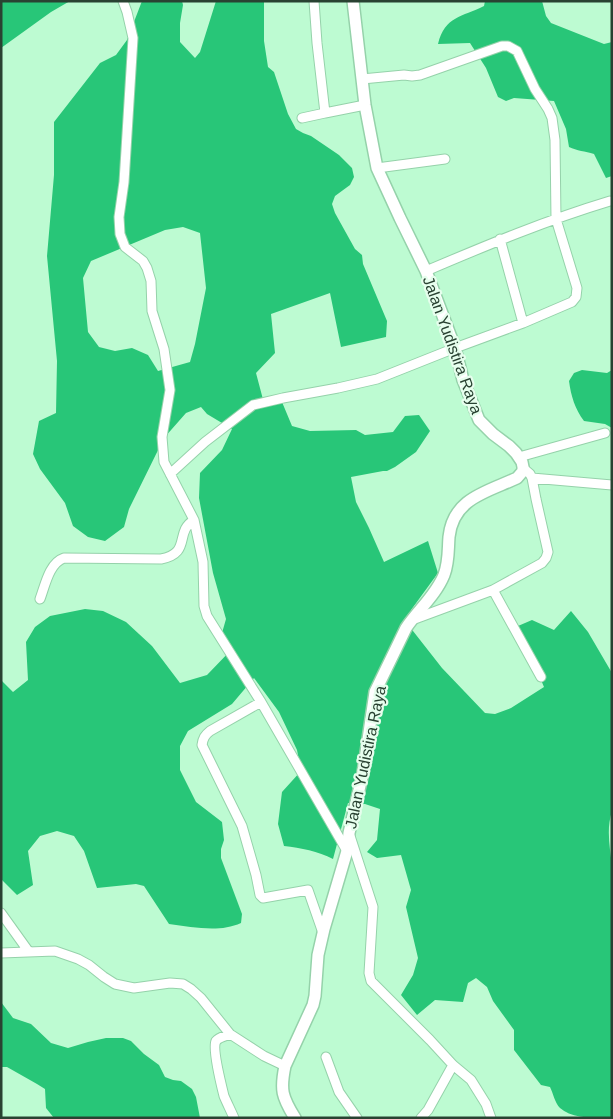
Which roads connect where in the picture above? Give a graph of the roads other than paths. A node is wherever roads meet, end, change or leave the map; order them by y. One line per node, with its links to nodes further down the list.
1 (123, 1): 18 (street)
2 (314, 1): 6 (street)
3 (353, 1): 4 (street, Jalan Yudistira Raya)
4 (362, 79): 5 (street, Jalan Yudistira Raya); 11 (street)
5 (364, 105): 6 (street); 9 (street, Jalan Yudistira Raya)
6 (325, 113): 7 (street)
7 (302, 118)
8 (445, 159): 9 (street)
9 (377, 168): 13 (street, Jalan Yudistira Raya)
10 (610, 201): 11 (street)
11 (556, 219): 12 (street); 14 (street)
12 (500, 239): 13 (street); 14 (street)
13 (426, 271): 15 (street, Jalan Yudistira Raya)
14 (523, 323): 15 (street)
15 (455, 348): 17 (street, Jalan Yudistira Raya); 18 (street)
16 (606, 433): 17 (street)
17 (521, 463): 19 (street); 24 (street, Jalan Yudistira Raya)
18 (170, 474): 21 (street)
19 (532, 478): 20 (street); 22 (street)
20 (612, 485)
21 (194, 520): 23 (street); 26 (street)
22 (493, 590): 24 (street); 25 (street)
23 (40, 599)
24 (411, 620): 27 (street, Jalan Yudistira Raya)
25 (541, 677)
26 (261, 702): 28 (street); 30 (street)
27 (349, 833): 28 (street, Jalan Yudistira Raya); 35 (street)
28 (347, 851): 30 (street, Jalan Yudistira Raya)
29 (1, 913): 31 (street)
30 (323, 933): 36 (street, Jalan Yudistira Raya)
31 (29, 952): 32 (street); 33 (street)
32 (1, 953)
33 (230, 1034): 36 (street); 37 (street)
34 (326, 1057): 39 (street)
35 (453, 1065): 40 (street); 41 (street)
36 (285, 1066): 38 (street, Jalan Yudistira Raya)
37 (234, 1118)
38 (295, 1118)
39 (356, 1118)
40 (421, 1118)
41 (491, 1118)

